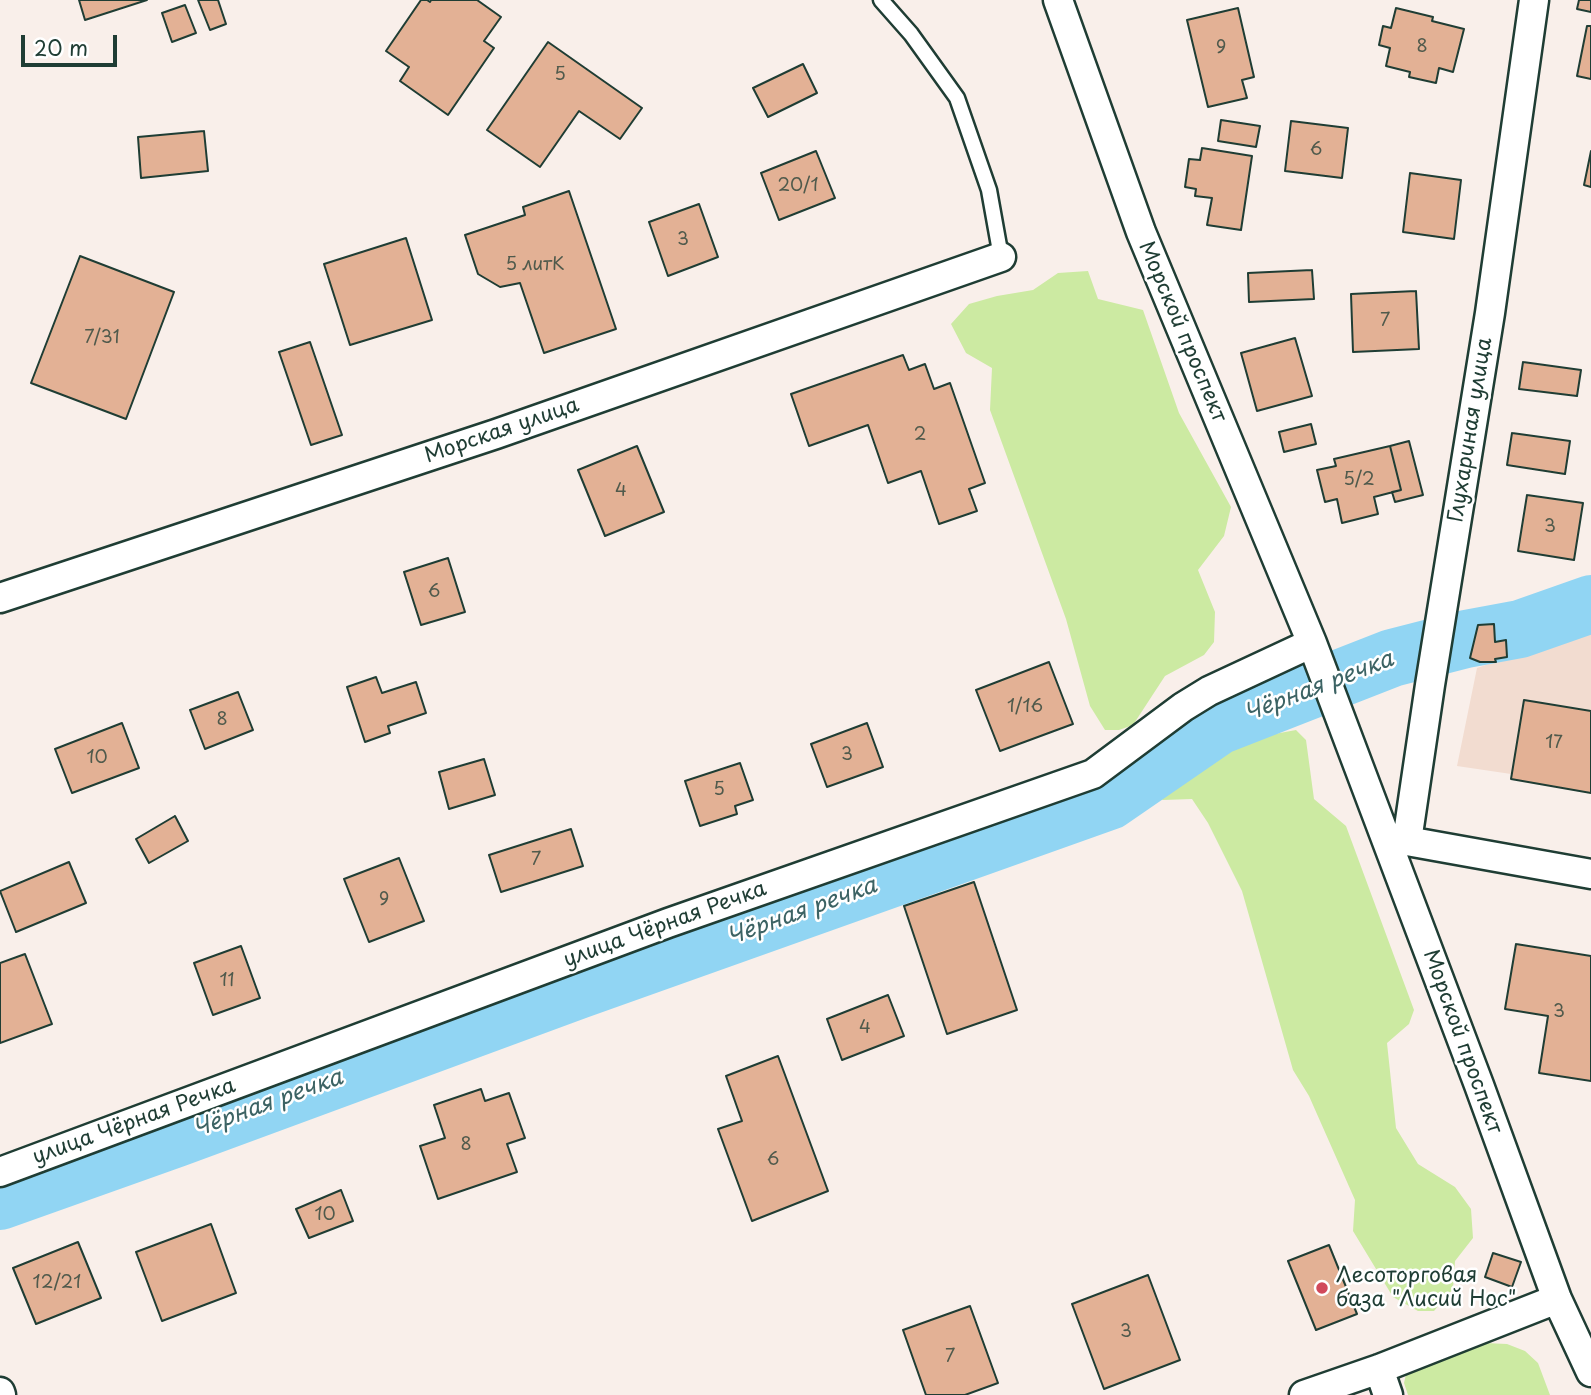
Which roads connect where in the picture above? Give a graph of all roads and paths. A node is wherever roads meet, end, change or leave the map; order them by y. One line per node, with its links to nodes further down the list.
1 (881, 0): 4 (lane)
2 (1058, 0): 6 (street, Морской проспект)
3 (1534, 0): 7 (street, Глухариная улица)
4 (1001, 257): 5 (street, Морская улица)
5 (0, 598)
6 (1315, 651): 7 (street, Морской проспект); 9 (street, улица Чёрная Речка)
7 (1398, 845): 8 (street); 10 (street, Морской проспект)
8 (1591, 874)
9 (0, 1172)
10 (1557, 1299): 11 (street, Морской проспект); 12 (street)
11 (1591, 1372)
12 (1383, 1382): 13 (street)
13 (1304, 1395)

